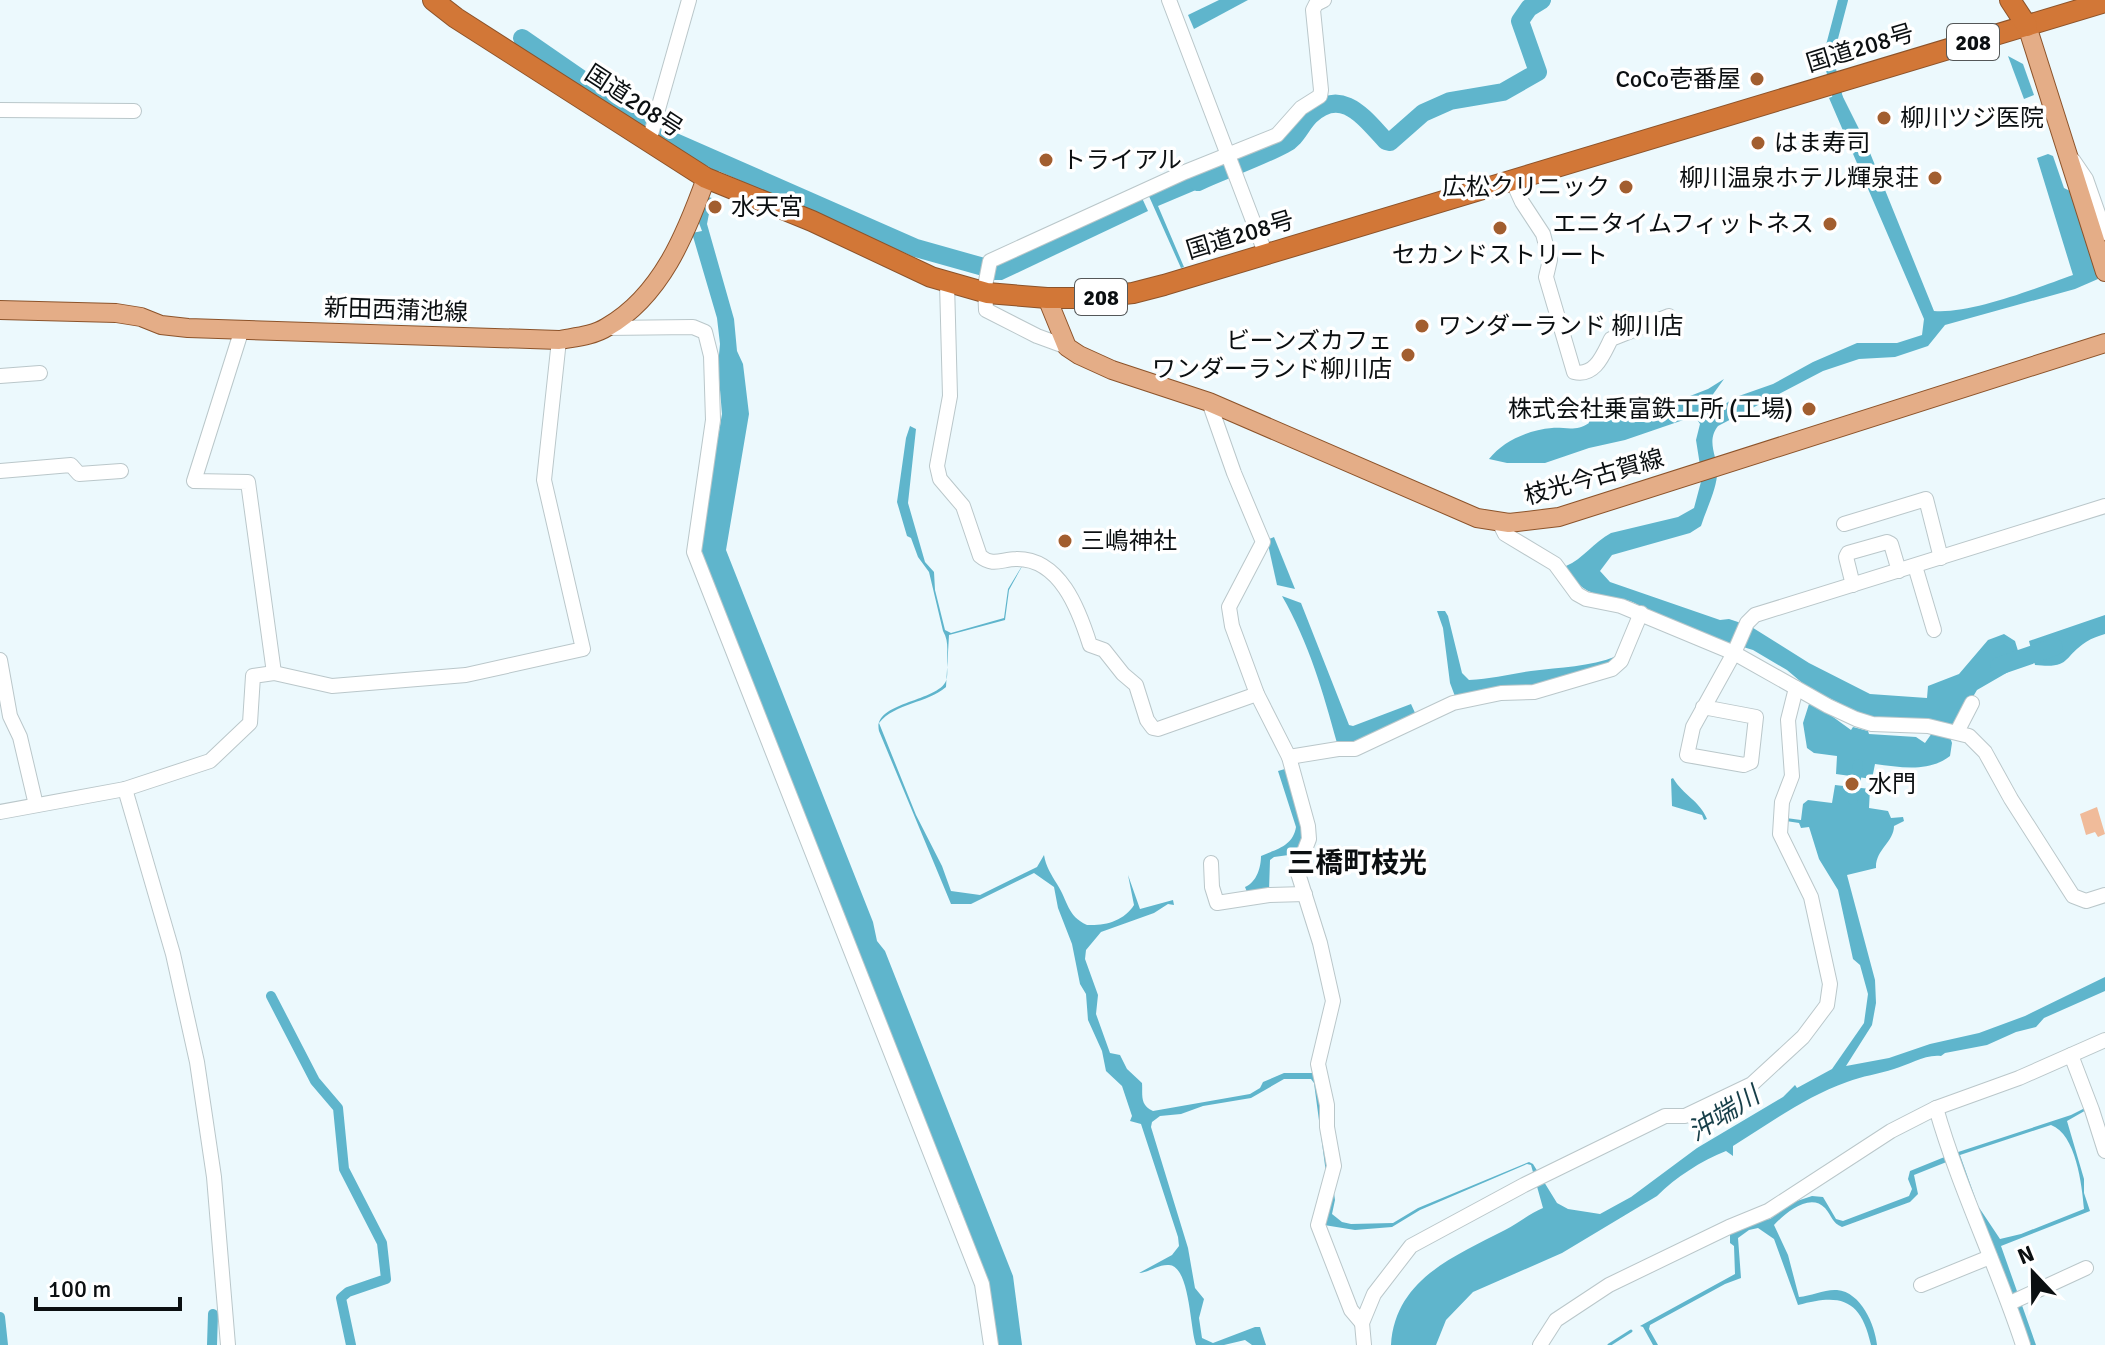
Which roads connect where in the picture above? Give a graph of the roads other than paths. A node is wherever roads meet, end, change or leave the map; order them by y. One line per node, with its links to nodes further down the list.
1 (433, 0): 11 (highway, 国道208号 / 208)
2 (689, 0): 11 (street)
3 (1169, 0): 13 (street)
4 (1324, 0): 13 (street)
5 (2010, 0): 8 (highway)
6 (2025, 0): 8 (highway)
7 (2105, 2): 8 (highway, 国道208号 / 208)
8 (2027, 26): 12 (main road); 15 (highway, 国道208号 / 208)
9 (0, 110): 10 (street)
10 (134, 111)
11 (649, 141): 14 (highway, 国道208号 / 208)
12 (2067, 151): 16 (street); 18 (main road)
13 (1228, 155): 17 (street); 20 (street)
14 (706, 178): 19 (highway, 国道208号 / 208); 24 (main road, 新田西蒲池線)
15 (1512, 180): 17 (highway, 国道208号 / 208); 23 (street)
16 (2105, 233)
17 (1266, 255): 21 (highway, 国道208号 / 208)
18 (2104, 268)
19 (947, 283): 20 (highway, 国道208号 / 208); 47 (street)
20 (986, 290): 21 (highway, 国道208号 / 208); 28 (street)
21 (1047, 298): 28 (main road)
22 (0, 310): 25 (main road, 新田西蒲池線)
23 (1669, 316)
24 (606, 328): 26 (main road, 新田西蒲池線); 68 (street)
25 (242, 329): 26 (main road, 新田西蒲池線); 45 (street)
26 (559, 340): 45 (street)
27 (2105, 343): 35 (main road, 枝光今古賀線)
28 (1067, 347): 31 (main road, 枝光今古賀線)
29 (40, 373): 30 (street)
30 (0, 376)
31 (1209, 402): 35 (main road, 枝光今古賀線); 47 (street)
32 (0, 471): 33 (street)
33 (121, 471)
34 (2105, 506): 37 (street)
35 (1499, 522): 41 (street)
36 (1844, 524): 37 (street)
37 (1941, 558): 38 (street)
38 (1915, 566): 39 (street); 42 (street)
39 (1899, 571): 40 (street); 40 (street)
40 (1853, 585): 43 (street)
41 (1641, 613): 43 (street); 51 (street)
42 (1934, 630)
43 (1734, 653): 46 (street); 49 (street)
44 (0, 660): 53 (street)
45 (274, 673): 52 (street)
46 (1796, 688): 50 (street); 66 (street)
47 (1257, 694): 51 (street)
48 (1972, 703): 50 (street)
49 (1703, 707): 49 (street)
50 (1957, 732): 57 (street)
51 (1289, 757): 56 (street)
52 (125, 789): 53 (street); 67 (street)
53 (36, 805): 54 (street)
54 (0, 812)
55 (1211, 863): 56 (street)
56 (1305, 894): 66 (street)
57 (2105, 895)
58 (2105, 1040): 59 (street)
59 (2071, 1055): 60 (street); 61 (street)
60 (1936, 1108): 62 (street); 70 (street)
61 (2105, 1151)
62 (1990, 1257): 64 (street); 65 (street)
63 (2086, 1268): 65 (street)
64 (1921, 1285)
65 (2014, 1301): 71 (street)
66 (1362, 1323): 69 (street)
67 (228, 1345)
68 (991, 1345)
69 (1364, 1345)
70 (1540, 1345)
71 (2023, 1345)

